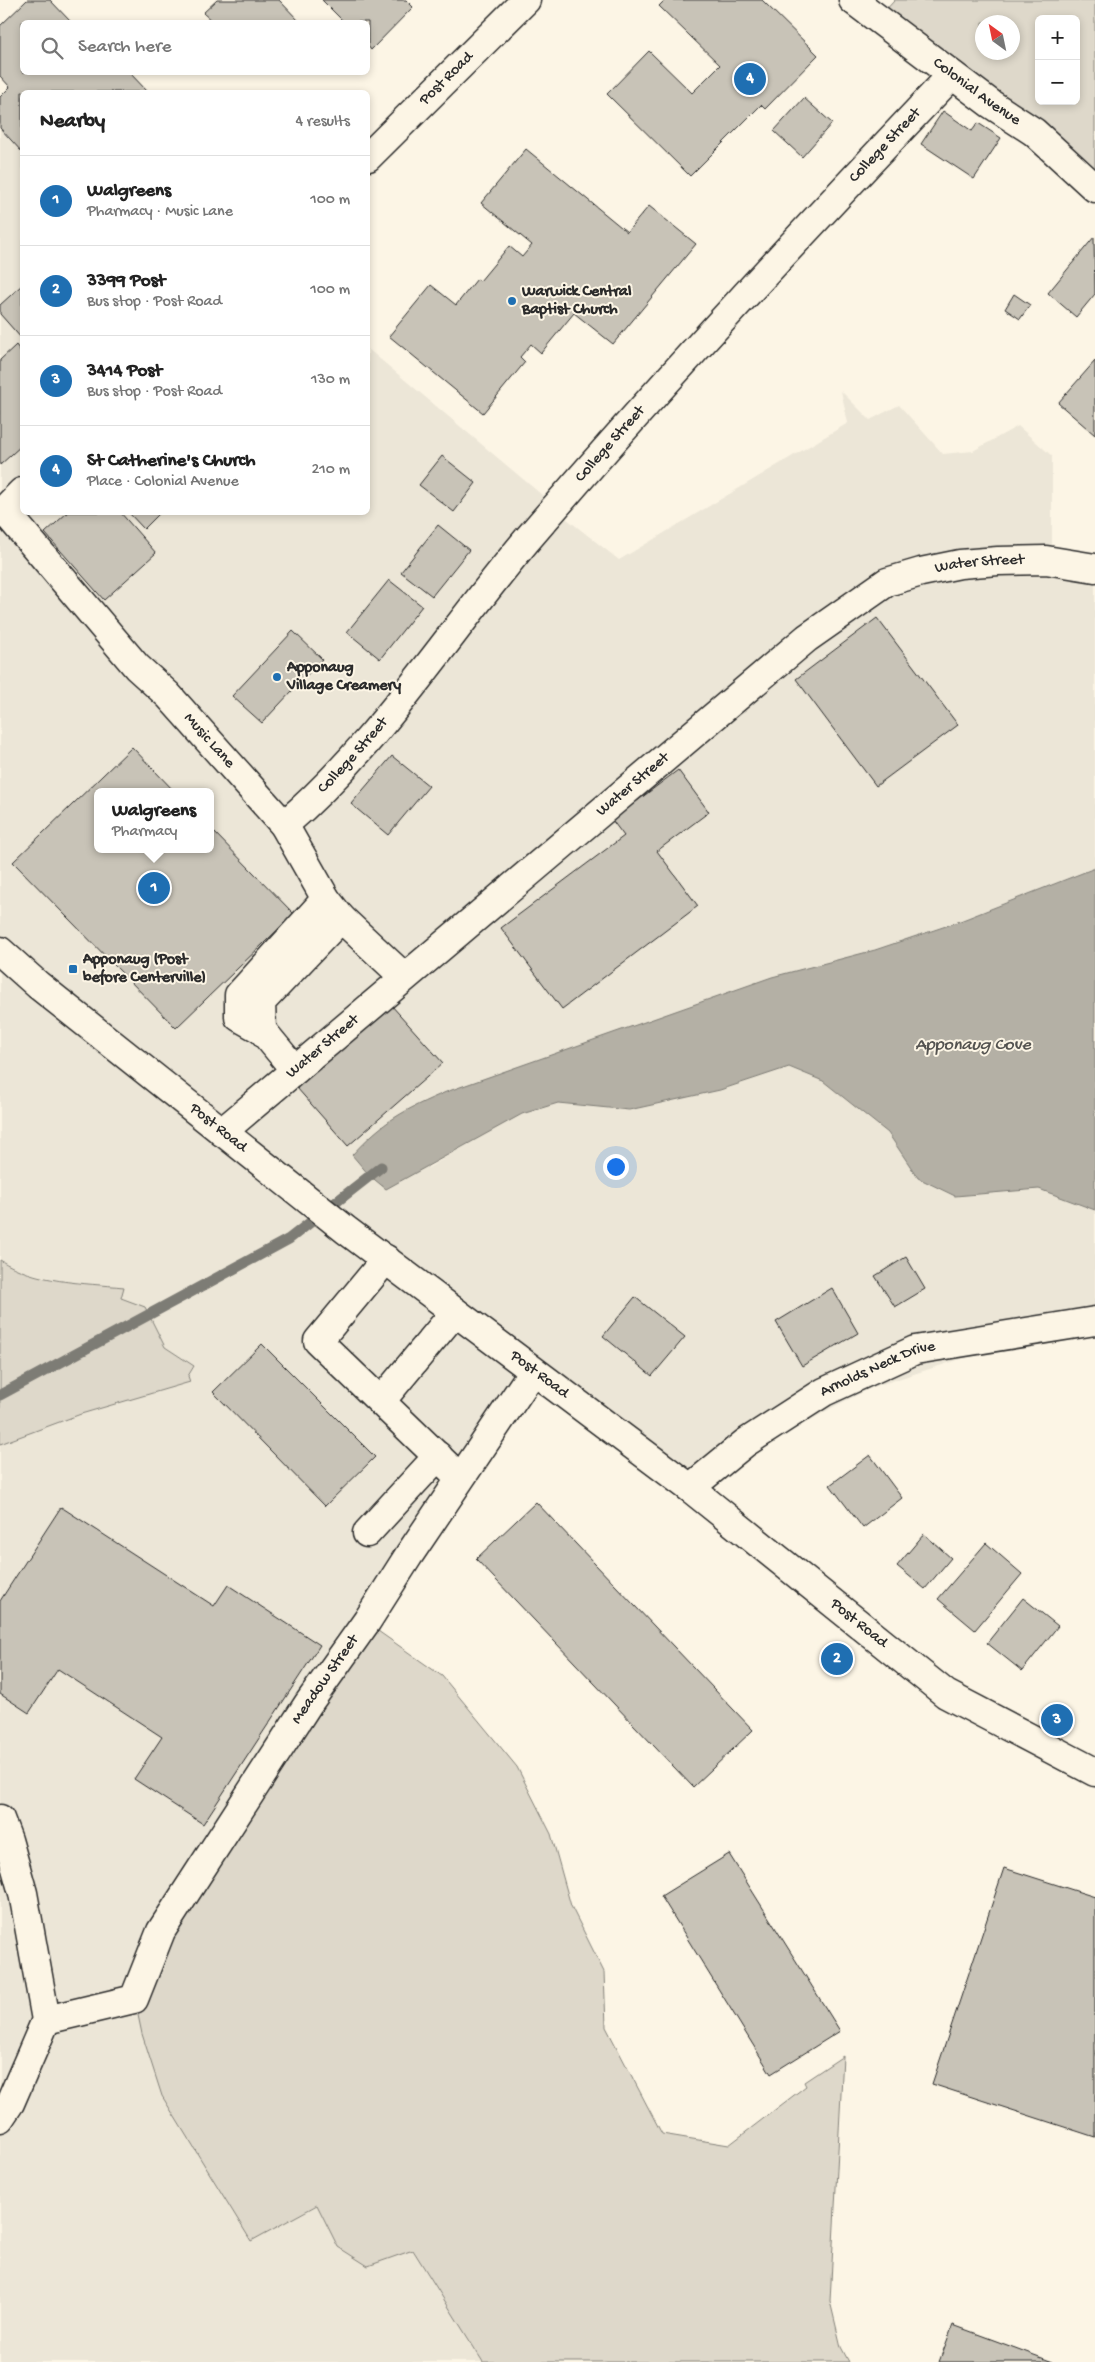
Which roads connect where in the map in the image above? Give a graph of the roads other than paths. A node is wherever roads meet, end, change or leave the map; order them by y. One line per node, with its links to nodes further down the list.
1 (526, 0): 4 (street, Post Road)
2 (866, 4): 3 (street, Colonial Avenue)
3 (952, 75): 5 (street, Colonial Avenue); 8 (street, College Street)
4 (370, 155)
5 (1095, 188)
6 (9, 505): 8 (street, Music Lane)
7 (1095, 568): 11 (street, Water Street)
8 (284, 825): 9 (street, Music Lane)
9 (334, 908): 11 (street, Music Lane); 12 (street)
10 (0, 951): 13 (street, Post Road)
11 (404, 977): 12 (street, Water Street)
12 (296, 1070): 13 (street, Water Street)
13 (222, 1132): 14 (street, Post Road)
14 (386, 1259): 15 (street, Post Road); 18 (street)
15 (455, 1312): 17 (street, Post Road); 18 (street)
16 (1095, 1321): 21 (street, Arnolds Neck Drive)
17 (533, 1371): 20 (street, Meadow Street); 21 (street, Post Road)
18 (381, 1401): 19 (street)
19 (438, 1456): 20 (street); 22 (street)
20 (460, 1478): 25 (street, Meadow Street)
21 (690, 1488): 23 (street, Post Road)
22 (367, 1533)
23 (1095, 1772)
24 (0, 1819): 25 (street)
25 (46, 2020): 26 (street)
26 (0, 2118)

